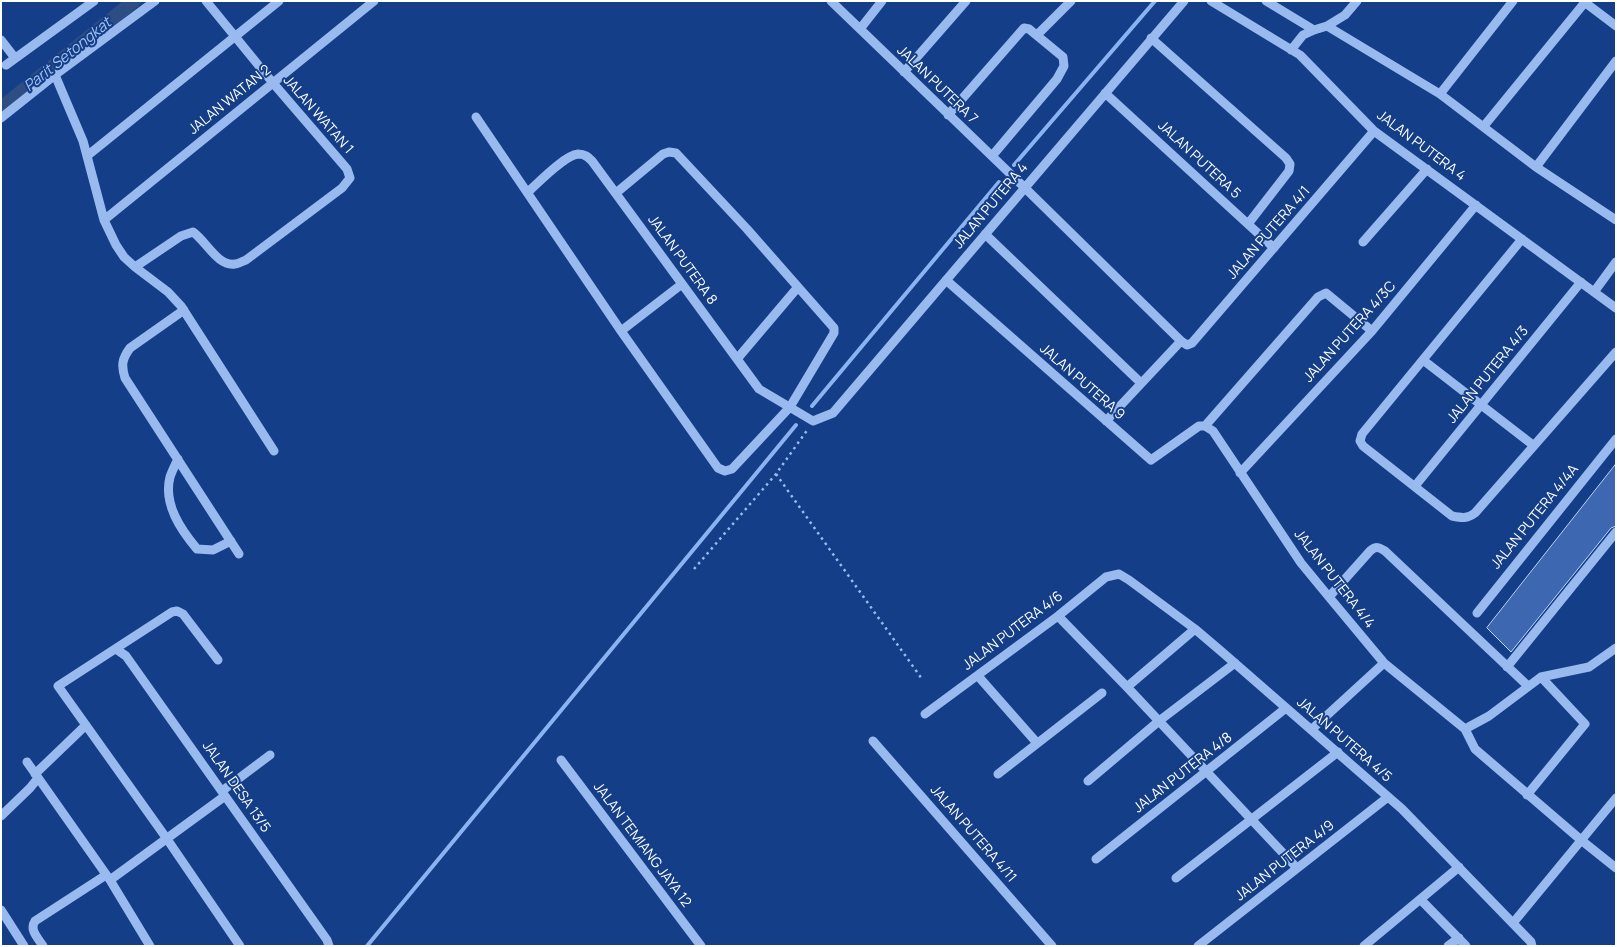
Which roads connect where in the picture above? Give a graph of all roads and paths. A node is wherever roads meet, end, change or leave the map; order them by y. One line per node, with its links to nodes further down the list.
1 (94, 1): 25 (street)
2 (206, 1): 21 (street, JALAN WATAN 1)
3 (279, 1): 21 (street)
4 (374, 1): 30 (street, JALAN WATAN 2)
5 (831, 1): 18 (street, JALAN PUTERA 7)
6 (882, 1): 18 (street)
7 (966, 1): 28 (street)
8 (1071, 1): 20 (street)
9 (1184, 1): 22 (street, JALAN PUTERA 4)
10 (1211, 1): 24 (street, JALAN PUTERA 4)
11 (1266, 1): 19 (street)
12 (1357, 1): 16 (street)
13 (1513, 1): 32 (street)
14 (151, 2): 29 (street)
15 (1585, 2): 17 (street); 36 (street)
16 (1327, 26): 19 (street); 32 (street)
17 (1616, 26)
18 (860, 29): 28 (street, JALAN PUTERA 7)
19 (1314, 30): 24 (street)
20 (1037, 35): 33 (street); 39 (street)
21 (235, 37): 30 (street, JALAN WATAN 1); 38 (street)
22 (1151, 38): 31 (street, JALAN PUTERA 4); 48 (street)
23 (1, 40): 25 (street)
24 (1291, 50): 37 (street, JALAN PUTERA 4)
25 (15, 58): 27 (street)
26 (1616, 61): 40 (street)
27 (6, 65)
28 (904, 72): 33 (street, JALAN PUTERA 7)
29 (55, 75): 35 (street); 38 (street)
30 (273, 83): 46 (street, JALAN WATAN 2); 54 (street, JALAN WATAN 1)
31 (1105, 93): 42 (street, JALAN PUTERA 4); 48 (street, JALAN PUTERA 5)
32 (1440, 94): 36 (street)
33 (948, 115): 39 (street, JALAN PUTERA 7)
34 (476, 117): 43 (street)
35 (1, 118)
36 (1484, 126): 40 (street)
37 (1374, 131): 41 (street, JALAN PUTERA 4); 52 (street, JALAN PUTERA 4/1)
38 (87, 156): 46 (street)
39 (992, 156): 42 (street, JALAN PUTERA 7)
40 (1536, 167): 47 (street)
41 (1427, 169): 45 (street, JALAN PUTERA 4); 51 (street)
42 (1025, 188): 49 (street, JALAN PUTERA 4); 64 (street, JALAN PUTERA 7)
43 (528, 192): 44 (street, JALAN PUTERA 8); 62 (street)
44 (616, 194): 57 (street, JALAN PUTERA 8); 58 (street)
45 (1476, 205): 50 (street, JALAN PUTERA 4); 63 (street, JALAN PUTERA 4/3C)
46 (104, 220): 54 (street)
47 (1616, 220)
48 (1248, 224): 52 (street, JALAN PUTERA 5)
49 (985, 234): 55 (street, JALAN PUTERA 4); 68 (street)
50 (1522, 239): 56 (street, JALAN PUTERA 4); 67 (street)
51 (1363, 242)
52 (1274, 248): 64 (street, JALAN PUTERA 4/1)
53 (1616, 262): 59 (street)
54 (135, 267): 61 (street)
55 (946, 280): 71 (street, JALAN PUTERA 4); 72 (street, JALAN PUTERA 9)
56 (1581, 282): 59 (street, JALAN PUTERA 4); 69 (street, JALAN PUTERA 4/3)
57 (682, 284): 62 (street); 66 (street, JALAN PUTERA 8)
58 (798, 287): 66 (street); 70 (street)
59 (1594, 292): 60 (street)
60 (1616, 308)
61 (184, 310): 76 (street); 77 (street)
62 (622, 331): 70 (street)
63 (1372, 331): 73 (street); 78 (street, JALAN PUTERA 4/3C)
64 (1181, 341): 68 (street)
65 (1616, 352): 75 (street)
66 (737, 359): 70 (street, JALAN PUTERA 8)
67 (1423, 360): 69 (street); 80 (street)
68 (1141, 383): 72 (street)
69 (1482, 404): 75 (street); 80 (street, JALAN PUTERA 4/3)
70 (790, 407): 71 (street, JALAN PUTERA 8)
71 (813, 421): 79 (path)
72 (1106, 422): 73 (street, JALAN PUTERA 9)
73 (1206, 426): 78 (street, JALAN PUTERA 4/4)
74 (1616, 439): 87 (street, JALAN PUTERA 4/4A)
75 (1533, 445): 80 (street)
76 (274, 451)
77 (178, 459): 82 (street); 82 (street)
78 (1240, 473): 86 (street, JALAN PUTERA 4/4)
79 (776, 474): 84 (path); 98 (path)
80 (1415, 486)
81 (1616, 532): 95 (street)
82 (231, 541): 83 (street)
83 (239, 554)
84 (694, 569)
85 (1119, 574): 88 (street, JALAN PUTERA 4/6); 89 (street, JALAN PUTERA 4/5)
86 (1329, 598): 94 (street, JALAN PUTERA 4/4); 95 (street)
87 (1477, 613)
88 (1058, 616): 96 (street, JALAN PUTERA 4/6); 100 (street)
89 (1195, 629): 93 (street, JALAN PUTERA 4/5); 100 (street)
90 (1616, 648): 97 (street)
91 (116, 649): 92 (street); 105 (street); 118 (street, JALAN DESA 13/5)
92 (218, 660)
93 (1235, 663): 102 (street, JALAN PUTERA 4/5); 104 (street)
94 (1384, 663): 106 (street); 107 (street, JALAN PUTERA 4/4)
95 (1507, 666): 99 (street)
96 (978, 676): 103 (street, JALAN PUTERA 4/6); 109 (street)
97 (1541, 677): 99 (street); 119 (street)
98 (922, 679)
99 (1528, 686): 107 (street)
100 (1127, 687): 104 (street)
101 (1102, 693): 109 (street)
102 (1286, 708): 106 (street, JALAN PUTERA 4/5); 114 (street, JALAN PUTERA 4/8)
103 (925, 714)
104 (1159, 721): 114 (street); 117 (street)
105 (86, 725): 116 (street); 124 (street)
106 (1312, 729): 110 (street, JALAN PUTERA 4/5)
107 (1465, 729): 119 (street)
108 (873, 740): 142 (street, JALAN PUTERA 4/11)
109 (1038, 743): 115 (street)
110 (1338, 752): 120 (street, JALAN PUTERA 4/5); 123 (street)
111 (270, 756): 118 (street)
112 (561, 760): 141 (street, JALAN TEMIANG JAYA 12)
113 (26, 762): 116 (street)
114 (1207, 772): 123 (street); 126 (street, JALAN PUTERA 4/8)
115 (998, 774)
116 (37, 776): 122 (street); 130 (street)
117 (1088, 781)
118 (223, 794): 124 (street); 140 (street, JALAN DESA 13/5)
119 (1527, 795): 125 (street)
120 (1388, 797): 127 (street, JALAN PUTERA 4/5); 128 (street, JALAN PUTERA 4/9)
121 (1616, 798): 125 (street)
122 (1, 816)
123 (1252, 820): 128 (street); 131 (street)
124 (167, 839): 130 (street); 139 (street)
125 (1581, 840): 129 (street); 134 (street)
126 (1096, 859)
127 (1459, 867): 132 (street); 134 (street, JALAN PUTERA 4/5)
128 (1297, 868): 143 (street, JALAN PUTERA 4/9)
129 (1616, 868)
130 (108, 878): 137 (street); 138 (street)
131 (1176, 878)
132 (1421, 900): 135 (street); 144 (street)
133 (1, 910): 136 (street)
134 (1512, 923): 147 (street, JALAN PUTERA 4/5)
135 (1459, 938): 145 (street); 146 (street)
136 (24, 946)
137 (43, 946)
138 (150, 946)
139 (240, 946)
140 (329, 946)
141 (701, 946)
142 (1052, 946)
143 (1198, 946)
144 (1364, 946)
145 (1448, 946)
146 (1466, 946)
147 (1532, 946)

